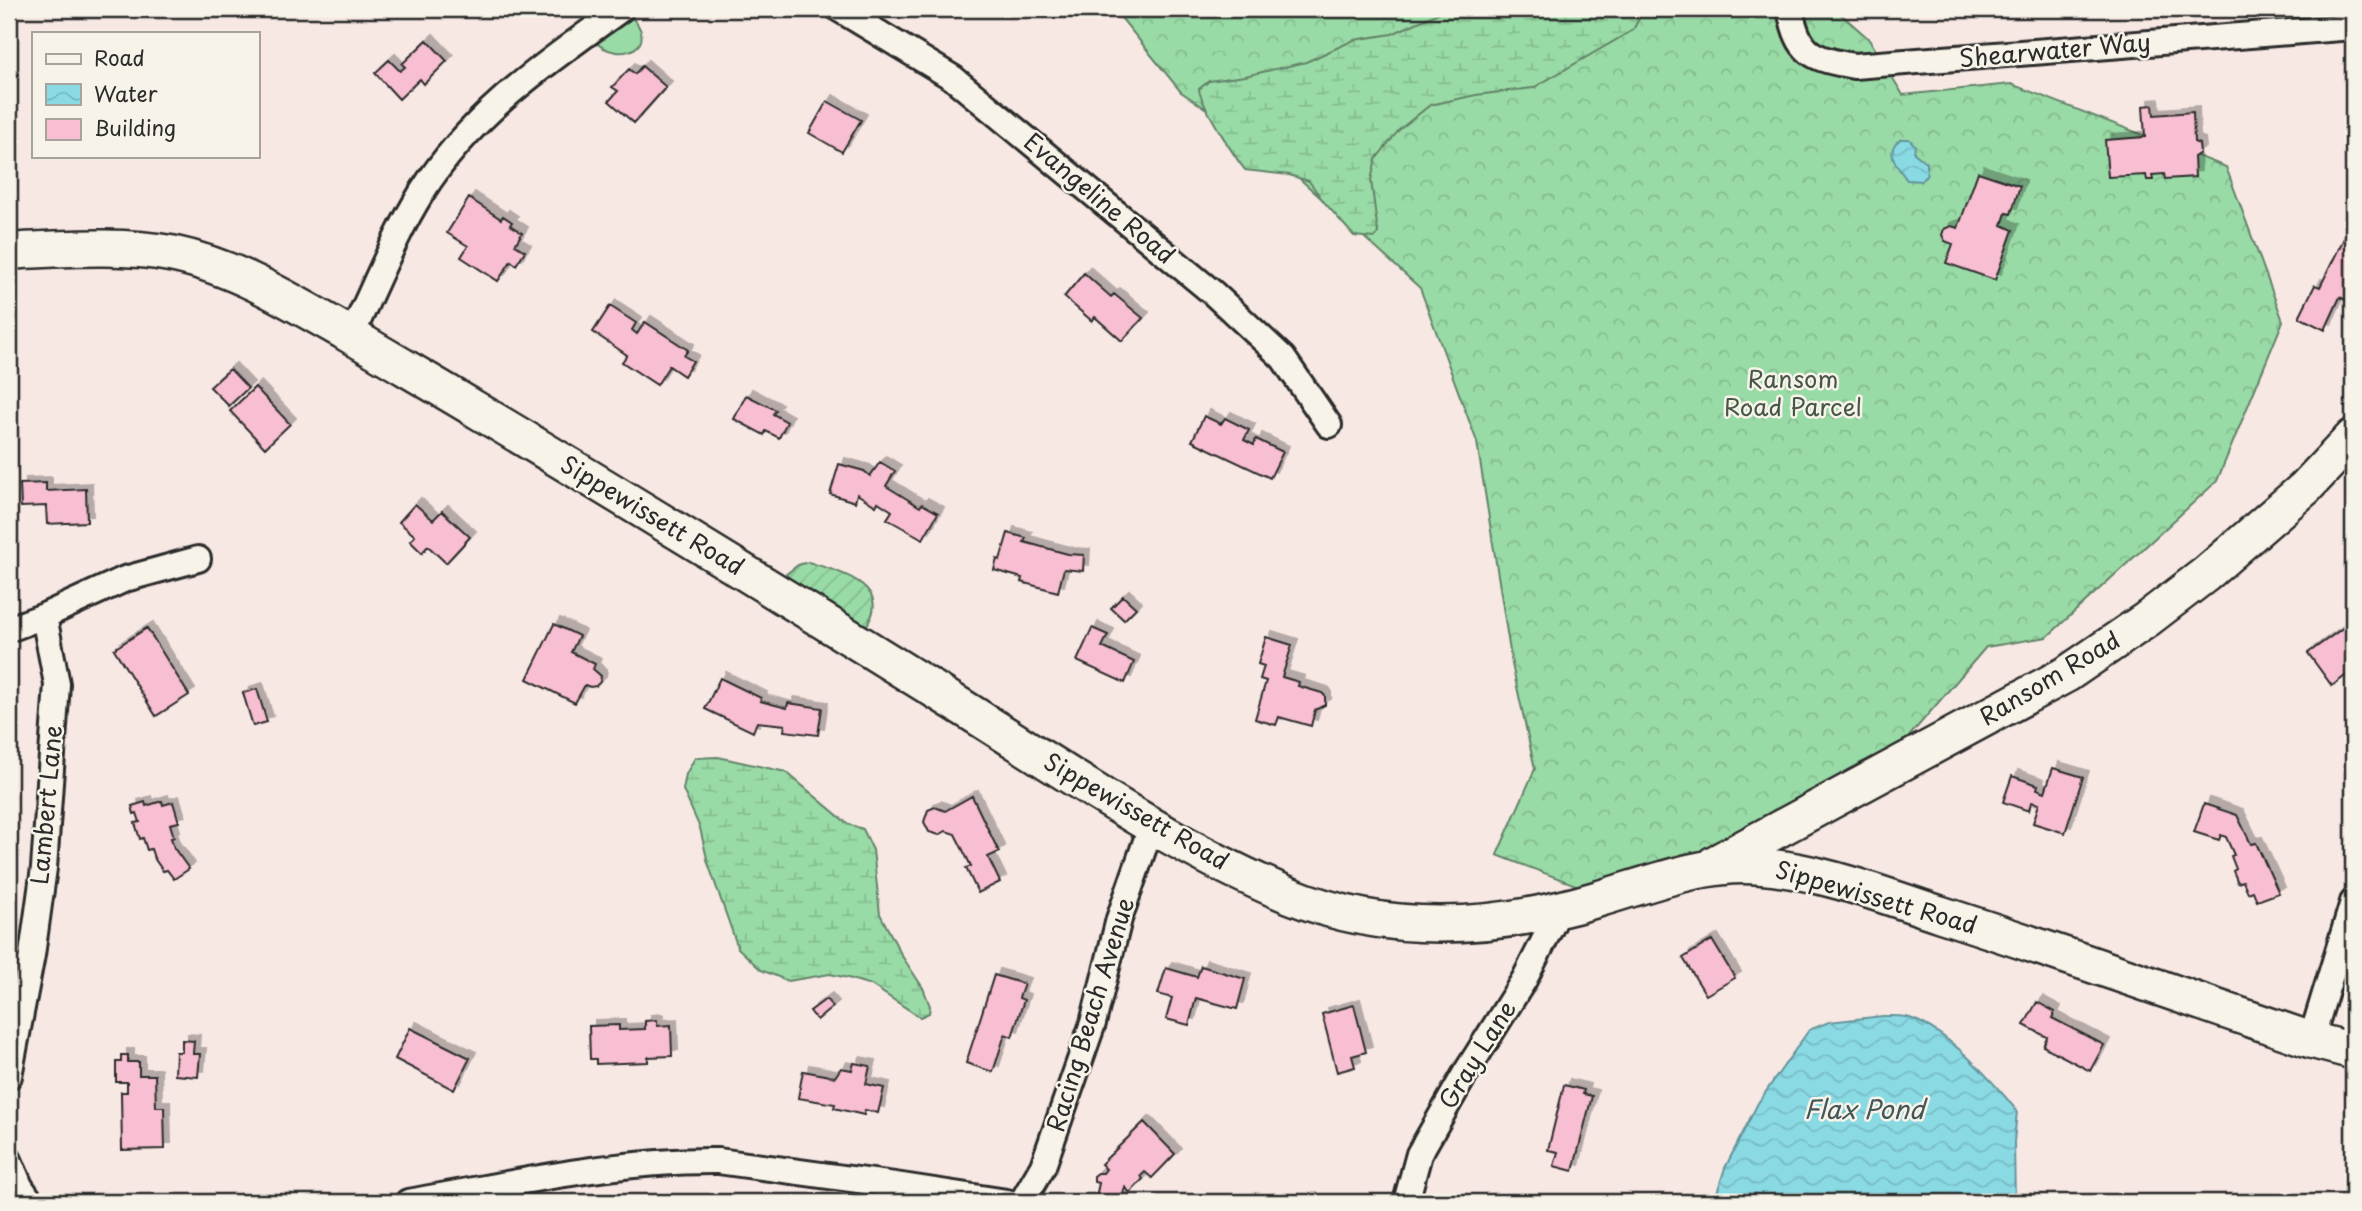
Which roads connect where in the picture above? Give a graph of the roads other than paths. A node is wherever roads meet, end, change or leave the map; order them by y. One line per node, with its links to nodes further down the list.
1 (621, 9): 6 (street)
2 (839, 9): 7 (street, Evangeline Road)
3 (1790, 9): 4 (street, Shearwater Way)
4 (2353, 27)
5 (9, 251): 6 (main road, Sippewissett Road)
6 (351, 336): 12 (main road, Sippewissett Road)
7 (1329, 425)
8 (2353, 438): 13 (main road, Ransom Road)
9 (198, 559): 10 (street)
10 (44, 616): 11 (street); 18 (street, Lambert Lane)
11 (9, 629)
12 (1152, 824): 15 (main road, Sippewissett Road); 23 (street, Racing Beach Avenue)
13 (1708, 867): 15 (main road, Sippewissett Road); 16 (main road, Sippewissett Road)
14 (2353, 901): 16 (street)
15 (1559, 911): 24 (street, Gray Lane)
16 (2311, 1040): 17 (main road, Sippewissett Road)
17 (2353, 1051)
18 (9, 1076)
19 (9, 1160): 20 (street)
20 (31, 1202)
21 (408, 1202): 22 (street)
22 (1007, 1202)
23 (1022, 1202)
24 (1406, 1202)

